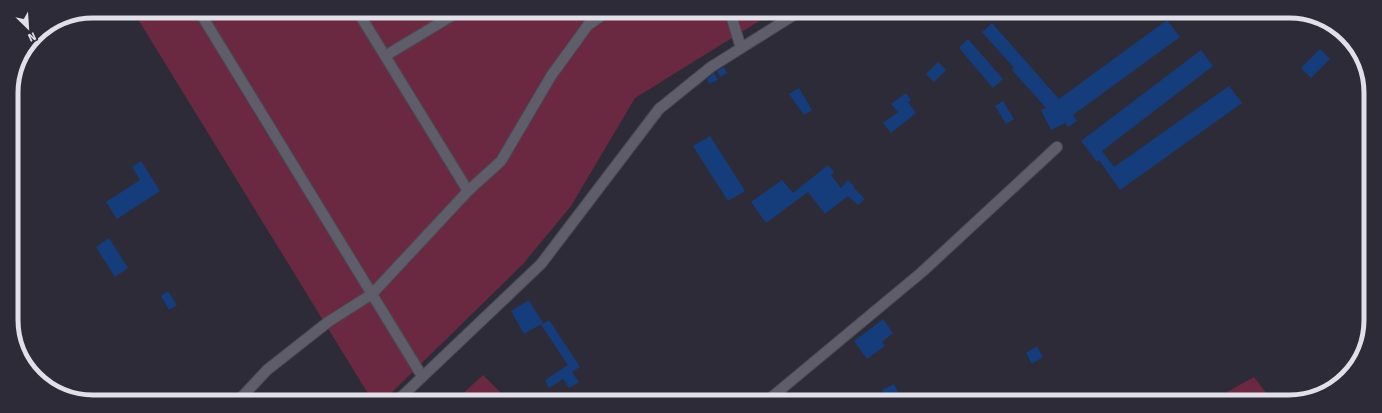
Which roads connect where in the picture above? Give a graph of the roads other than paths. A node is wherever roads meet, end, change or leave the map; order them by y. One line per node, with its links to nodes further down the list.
1 (203, 18): 11 (street)
2 (362, 18): 8 (street)
3 (448, 18): 8 (street)
4 (598, 18): 10 (street)
5 (732, 18): 7 (street)
6 (789, 18): 7 (street)
7 (741, 48): 12 (street)
8 (385, 56): 10 (street)
9 (1057, 147): 15 (street)
10 (468, 191): 11 (street)
11 (372, 294): 12 (street); 13 (street)
12 (422, 376): 14 (street)
13 (244, 395)
14 (403, 395)
15 (775, 395)

